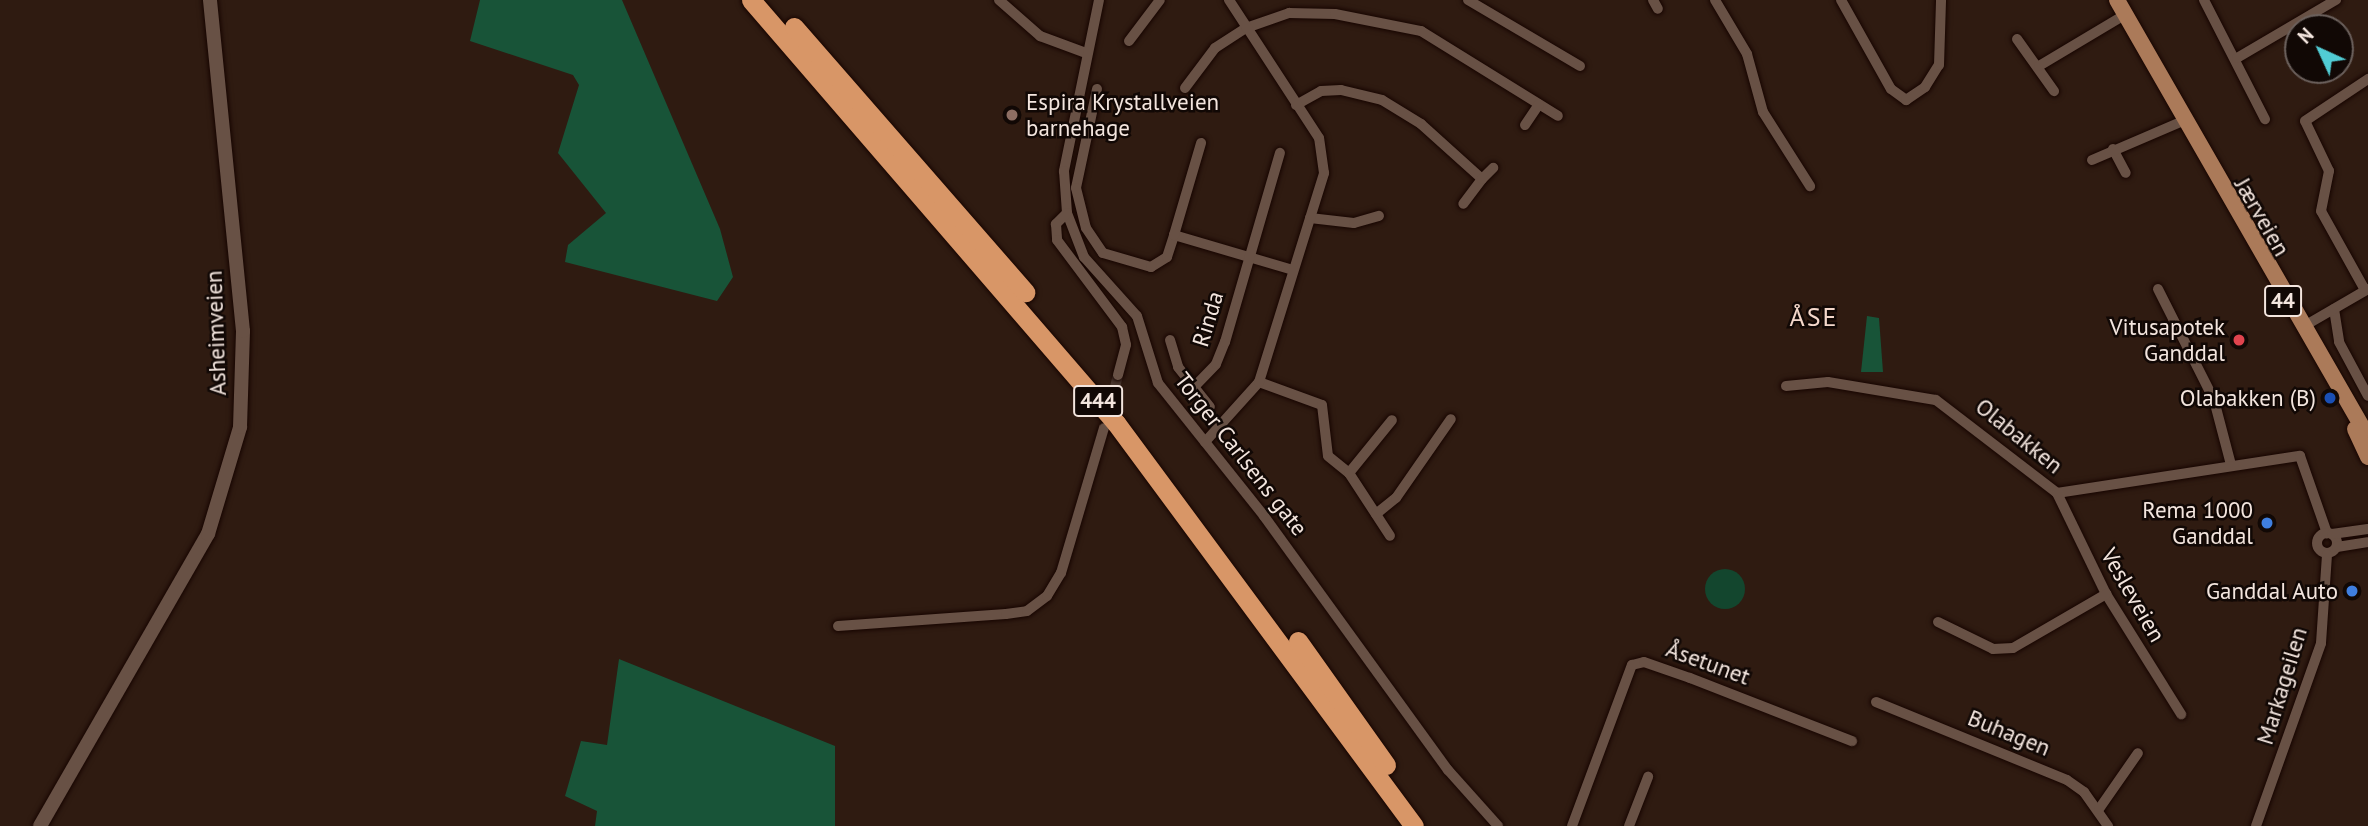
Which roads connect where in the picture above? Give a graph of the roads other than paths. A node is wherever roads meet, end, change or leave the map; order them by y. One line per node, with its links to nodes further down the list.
1 (210, 0): 86 (main road, Asheimveien)
2 (751, 0): 87 (highway, 444)
3 (769, 0): 88 (highway, 444)
4 (999, 0): 20 (street)
5 (1099, 0): 20 (street)
6 (1160, 0): 19 (street)
7 (1229, 0): 17 (street)
8 (1468, 0): 22 (street)
9 (1715, 0): 42 (street)
10 (1841, 0): 11 (street)
11 (1941, 0)
12 (2110, 0): 16 (main road, Jærveien / 44)
13 (2117, 0): 16 (main road, Jærveien / 44)
14 (2204, 0): 21 (street)
15 (2336, 0): 21 (street)
16 (2123, 16): 23 (street); 32 (main road, Jærveien / 44)
17 (1246, 28): 25 (street); 28 (street); 29 (street)
18 (2017, 39): 23 (street)
19 (1129, 41)
20 (1086, 53): 44 (street, Torger Carlsens gate)
21 (2237, 58): 31 (street)
22 (1580, 65)
23 (2039, 66): 27 (street)
24 (2368, 79): 51 (street)
25 (1185, 88)
26 (1097, 89): 47 (street)
27 (2054, 91)
28 (1539, 104): 30 (street); 33 (street)
29 (1296, 105): 41 (street); 46 (street)
30 (1558, 116)
31 (2264, 119)
32 (2183, 121): 35 (main road, Jærveien / 44); 36 (street)
33 (1525, 125)
34 (1201, 143): 47 (street)
35 (2198, 145): 53 (main road, Jærveien / 44); 66 (main road, Jærveien / 44)
36 (2113, 149): 38 (street); 40 (street)
37 (1280, 153): 48 (street, Rinda)
38 (2092, 160)
39 (1493, 168): 41 (street)
40 (2126, 173)
41 (1482, 178): 43 (street)
42 (1810, 186)
43 (1463, 204)
44 (1066, 213): 55 (street); 65 (street, Torger Carlsens gate)
45 (1379, 216): 46 (street)
46 (1310, 218): 49 (street)
47 (1174, 236): 48 (street)
48 (1248, 257): 49 (street); 57 (street, Rinda)
49 (1293, 270): 56 (street)
50 (2158, 289): 67 (street)
51 (2367, 290): 52 (street)
52 (2334, 309): 53 (street); 59 (street)
53 (2306, 325): 64 (main road, Jærveien / 44)
54 (1170, 340): 57 (street, Rinda)
55 (1118, 375)
56 (1259, 382): 65 (street); 68 (street)
57 (1195, 386): 60 (street, Rinda)
58 (1786, 386): 69 (street, Olabakken)
59 (2368, 396)
60 (1210, 407)
61 (1451, 419): 70 (street)
62 (1392, 420): 68 (street)
63 (1104, 428): 79 (street)
64 (2368, 437)
65 (1205, 442): 89 (street, Torger Carlsens gate)
66 (2368, 457)
67 (2231, 465): 69 (street, Olabakken); 72 (street, Olabakken)
68 (1349, 473): 70 (street)
69 (2057, 493): 77 (street, Vesleveien)
70 (1376, 514): 73 (street)
71 (2368, 529): 72 (street)
72 (2330, 533): 75 (street); 76 (street, Markageilen)
73 (1390, 536)
74 (2368, 542): 75 (street)
75 (2337, 547): 76 (street)
76 (2327, 554): 93 (street, Markageilen)
77 (2106, 594): 78 (street); 81 (street, Vesleveien)
78 (1938, 622)
79 (838, 626)
80 (1876, 702): 85 (street, Buhagen)
81 (2182, 714)
82 (1852, 741): 90 (street, Åsetunet)
83 (2138, 753): 85 (street)
84 (1648, 777): 91 (street)
85 (2099, 809): 92 (street, Buhagen)
86 (40, 826)
87 (1414, 826)
88 (1429, 826)
89 (1498, 826)
90 (1572, 826)
91 (1629, 826)
92 (2108, 826)
93 (2256, 826)

